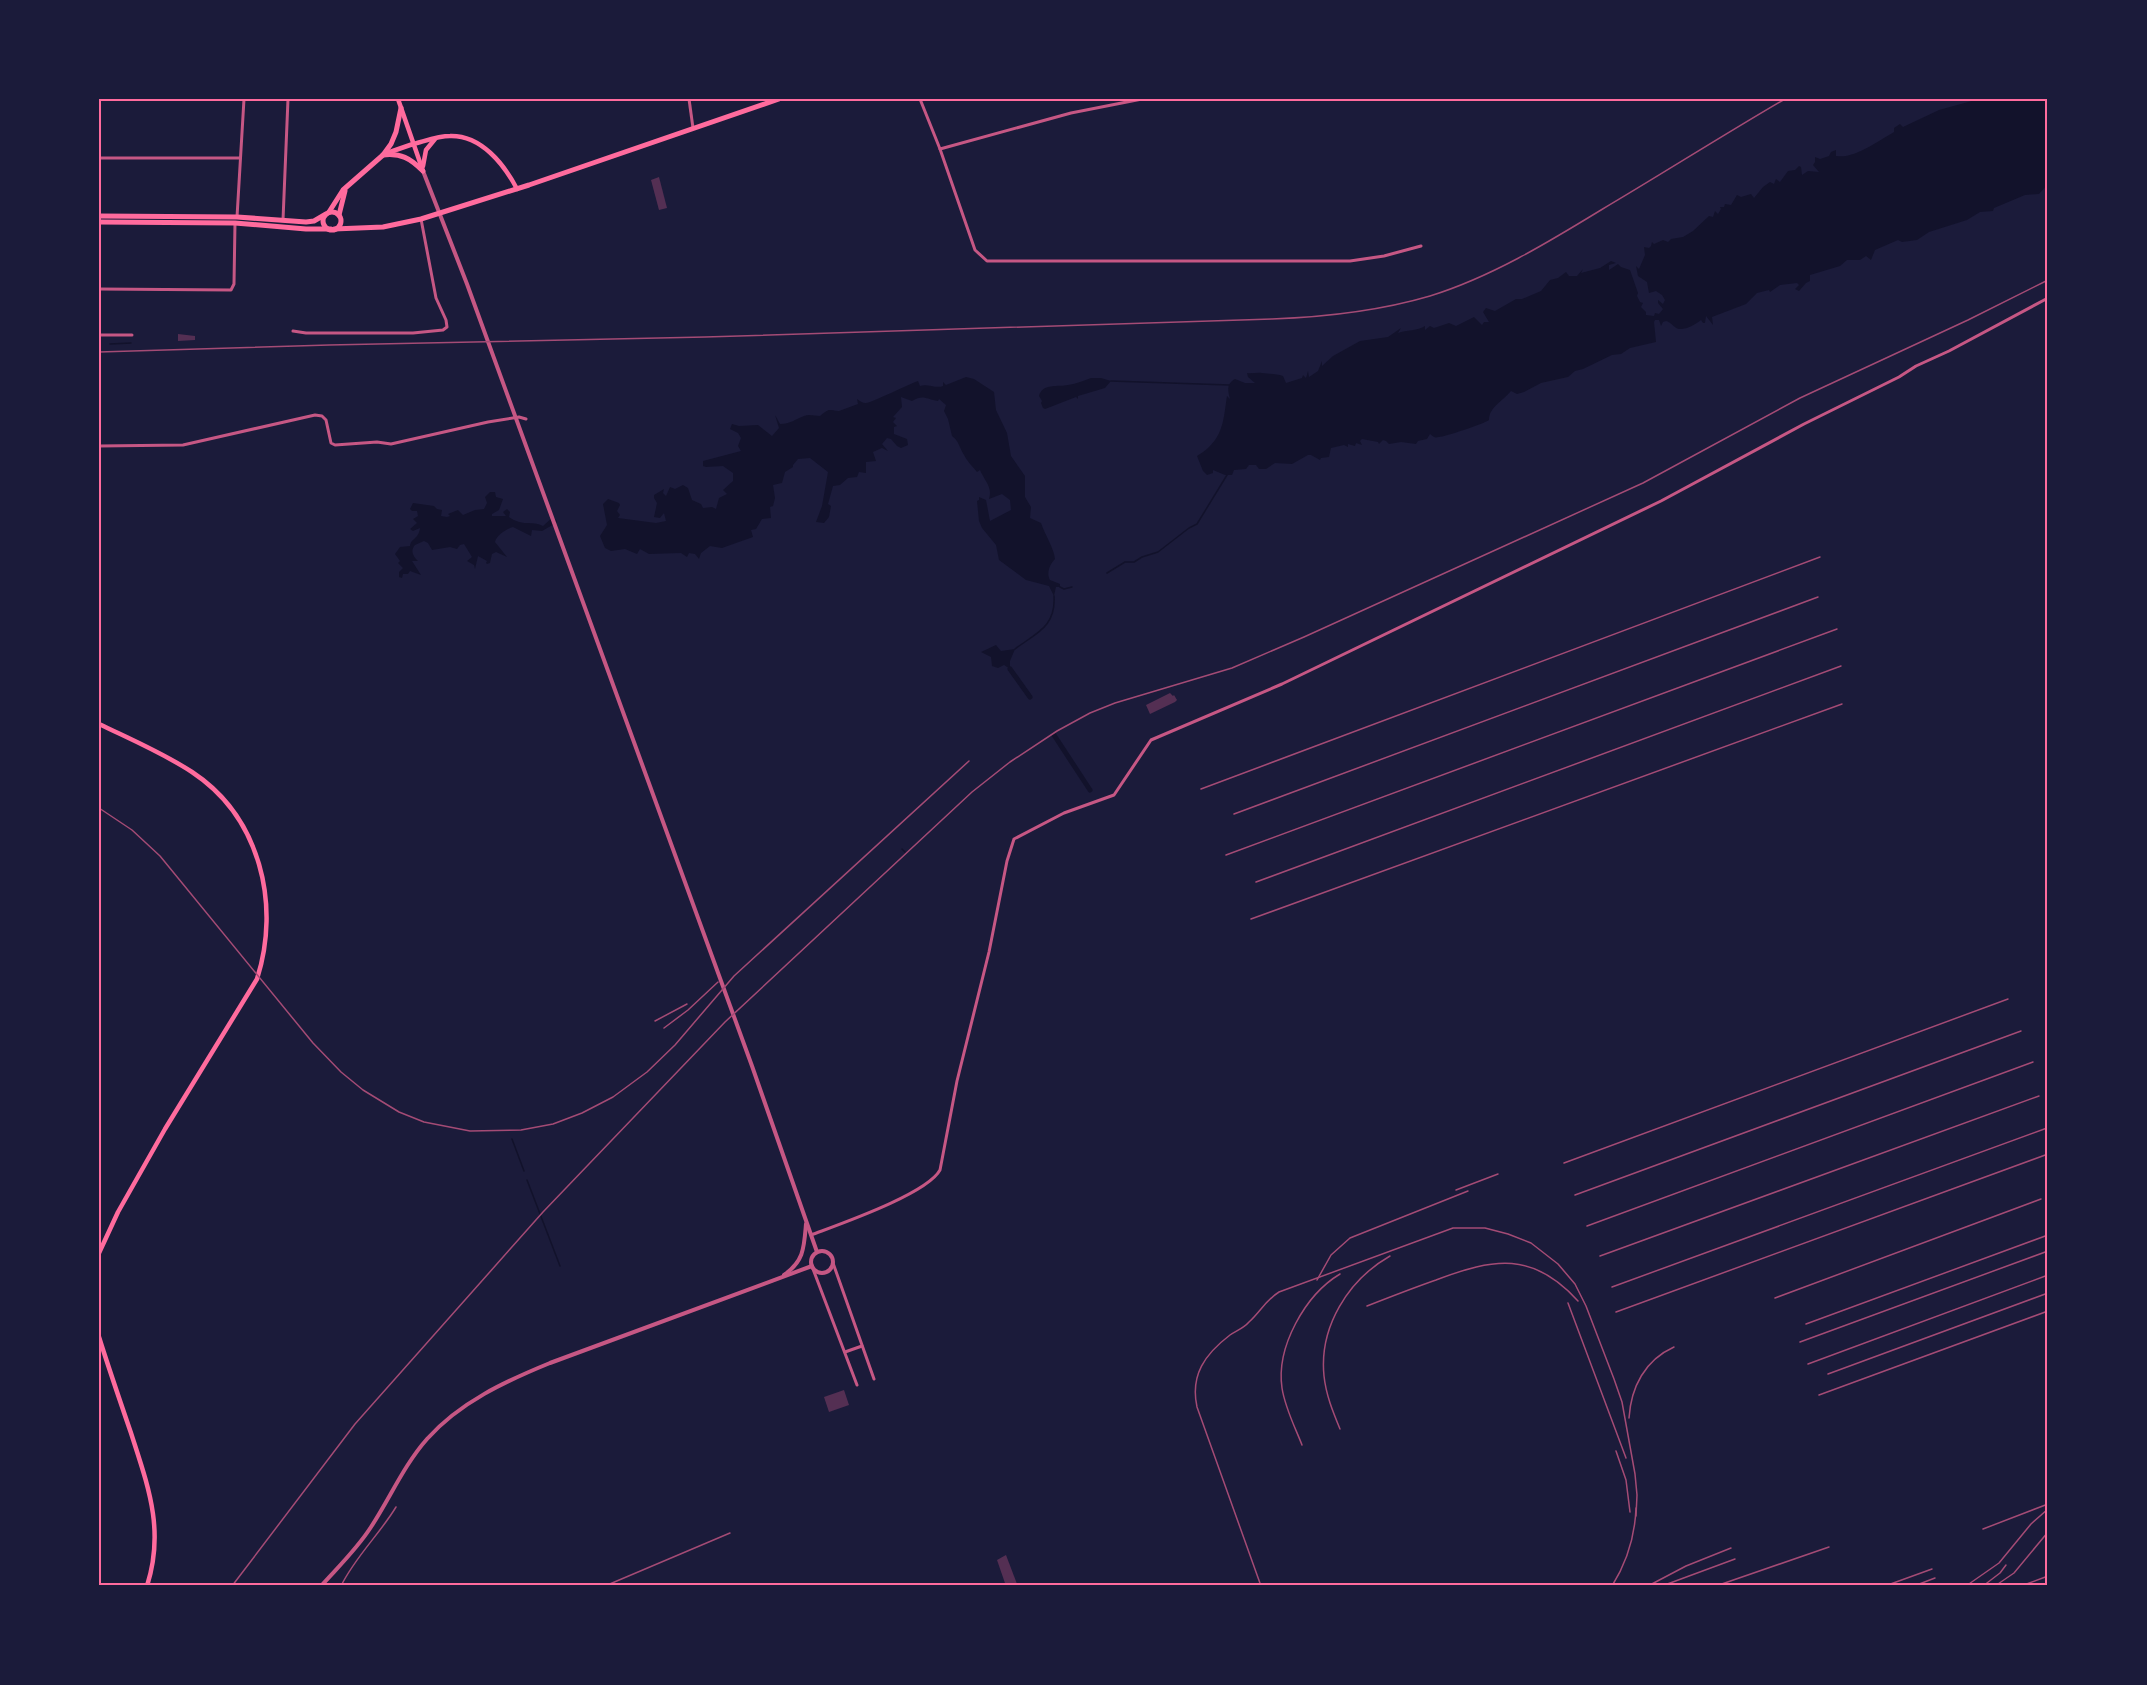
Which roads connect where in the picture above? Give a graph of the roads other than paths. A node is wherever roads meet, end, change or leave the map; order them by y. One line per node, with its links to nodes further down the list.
1 (244, 99): 15 (street)
2 (288, 99): 24 (street)
3 (398, 99): 8 (main road)
4 (689, 99): 9 (street)
5 (779, 99): 9 (highway)
6 (920, 99): 12 (street)
7 (1142, 99): 12 (street)
8 (401, 108): 11 (main road); 13 (highway)
9 (693, 128): 18 (highway)
10 (438, 138): 11 (main road); 16 (main road); 18 (main road)
11 (413, 144): 13 (highway); 16 (main road)
12 (940, 149): 28 (street)
13 (383, 155): 16 (highway); 17 (highway)
14 (99, 158): 15 (street)
15 (240, 158): 23 (street)
16 (423, 171): 37 (street)
17 (347, 187): 19 (highway); 21 (highway)
18 (517, 189): 22 (highway)
19 (327, 213): 21 (highway); 24 (highway); 27 (highway)
20 (99, 216): 23 (highway)
21 (340, 216): 26 (highway); 27 (highway)
22 (421, 219): 26 (highway); 31 (street)
23 (236, 220): 24 (highway); 25 (highway); 27 (highway); 29 (street)
24 (283, 220)
25 (99, 222)
26 (360, 229): 27 (highway)
27 (332, 230)
28 (1421, 246)
29 (99, 289)
30 (2048, 298): 38 (street)
31 (293, 331)
32 (99, 335): 33 (street)
33 (132, 335)
34 (526, 419): 35 (street)
35 (99, 446)
36 (99, 724): 39 (main road)
37 (806, 1221): 38 (street); 43 (street)
38 (812, 1235): 40 (street)
39 (99, 1252)
40 (817, 1252): 41 (street); 42 (street)
41 (833, 1263): 42 (street); 45 (street)
42 (812, 1268): 43 (street); 46 (street)
43 (773, 1281): 50 (street)
44 (99, 1337): 49 (main road)
45 (862, 1346): 46 (street); 47 (street)
46 (845, 1352): 48 (street)
47 (874, 1379)
48 (858, 1385)
49 (147, 1586)
50 (321, 1586)

